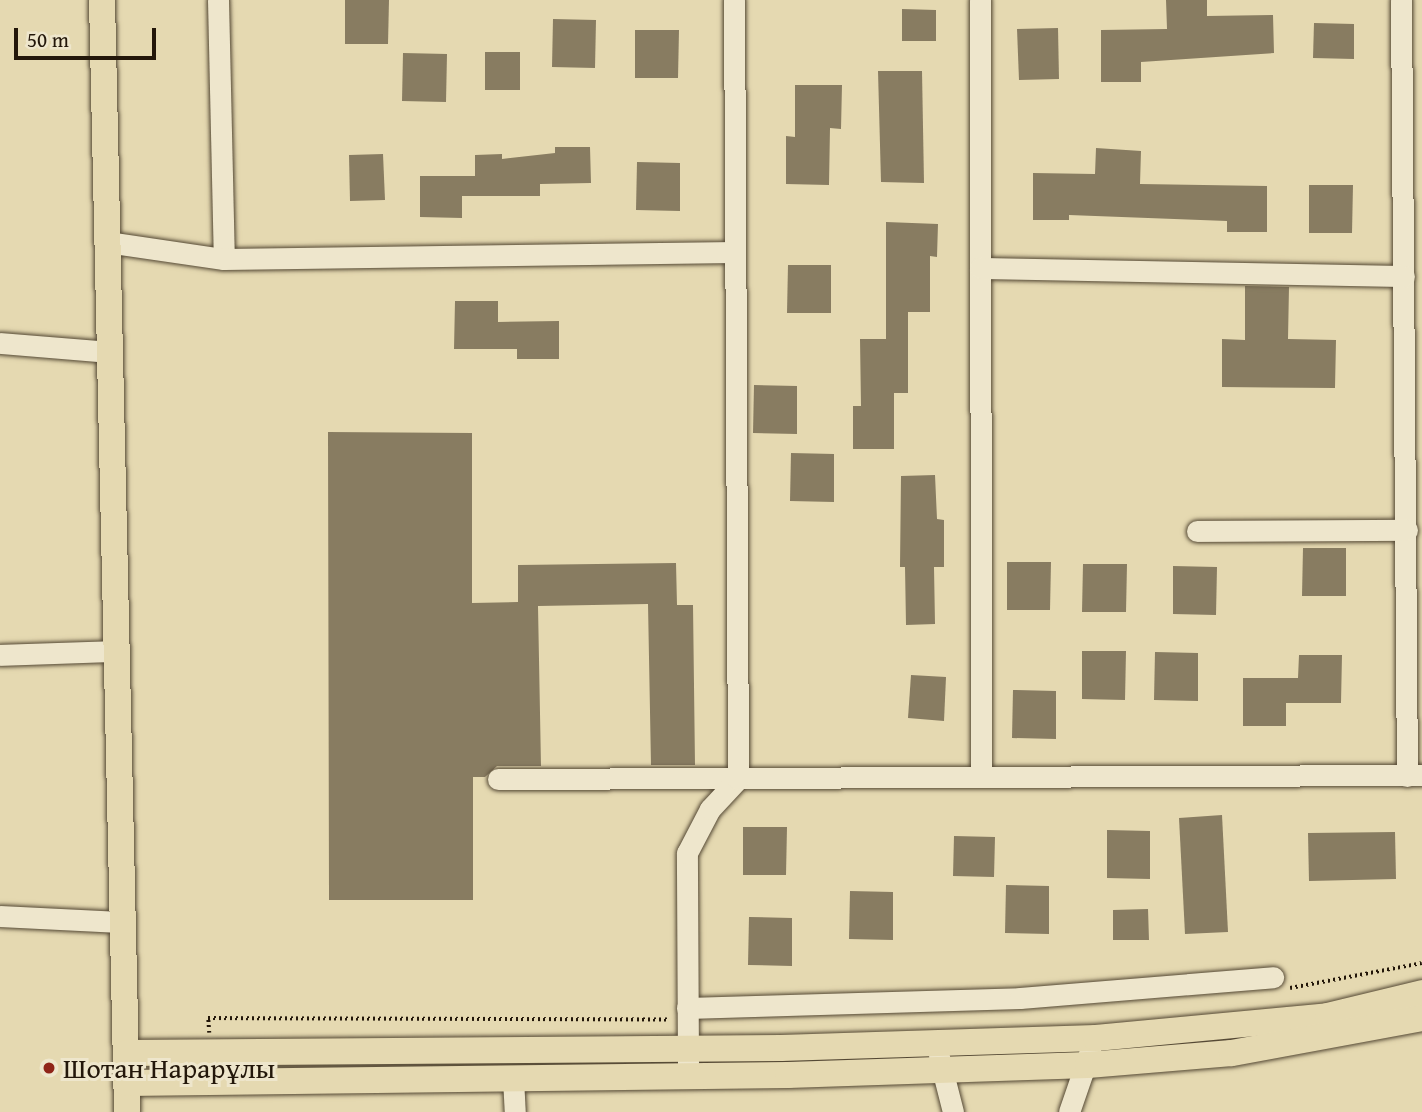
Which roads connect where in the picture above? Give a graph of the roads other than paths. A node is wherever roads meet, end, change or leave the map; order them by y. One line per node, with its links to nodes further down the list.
1 (102, 0): 6 (main road)
2 (218, 0): 8 (street)
3 (734, 0): 7 (street)
4 (980, 0): 9 (street)
5 (1401, 0): 10 (street)
6 (107, 242): 8 (street); 12 (main road)
7 (735, 252): 8 (street); 20 (street)
8 (223, 259)
9 (980, 268): 10 (street); 17 (street)
10 (1404, 276): 14 (street)
11 (0, 343): 12 (street)
12 (109, 352): 15 (main road)
13 (1197, 531): 14 (street)
14 (1412, 538): 18 (street)
15 (115, 651): 16 (street); 22 (main road)
16 (0, 654)
17 (981, 775): 18 (street); 20 (street)
18 (1415, 776)
19 (498, 779): 20 (street)
20 (738, 779): 25 (street)
21 (0, 916): 22 (street)
22 (120, 922): 30 (main road)
23 (1273, 977): 25 (street)
24 (1422, 993): 27 (main road)
25 (687, 1008): 29 (street)
26 (1422, 1018): 31 (main road)
27 (1093, 1038): 28 (main road); 31 (street)
28 (938, 1043): 29 (main road); 32 (street)
29 (688, 1049): 30 (main road); 33 (street)
30 (127, 1053): 35 (main road)
31 (1088, 1065): 32 (main road); 39 (street)
32 (940, 1070): 33 (main road); 38 (street)
33 (688, 1076): 34 (main road)
34 (513, 1078): 35 (main road); 37 (street)
35 (127, 1083): 36 (main road)
36 (127, 1112)
37 (514, 1112)
38 (953, 1112)
39 (1069, 1112)

